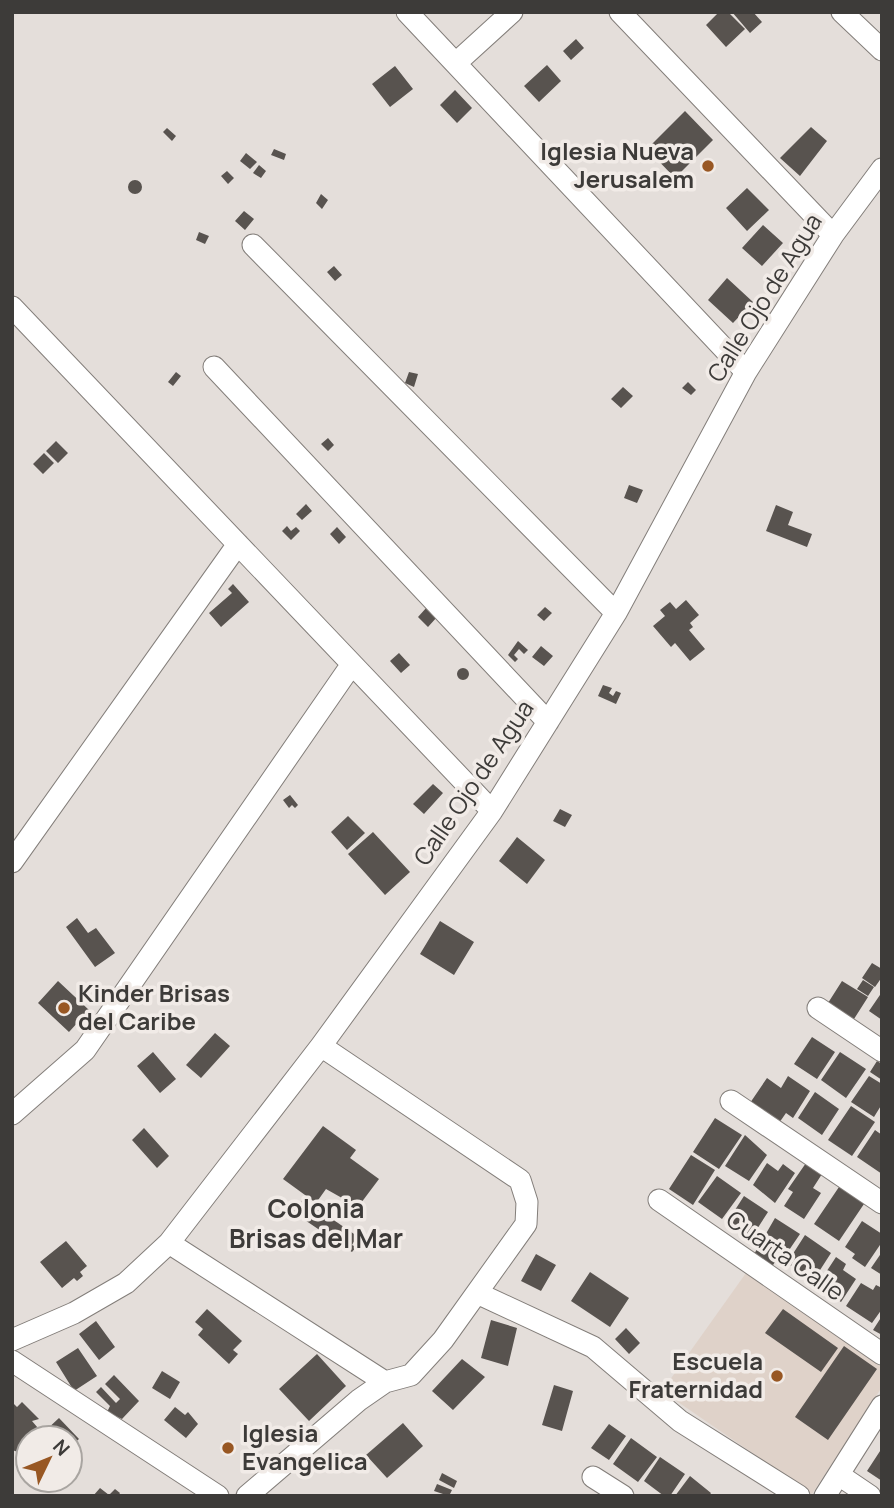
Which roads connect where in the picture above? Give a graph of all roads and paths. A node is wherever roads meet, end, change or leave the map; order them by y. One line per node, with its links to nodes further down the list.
1 (407, 12): 6 (street)
2 (512, 12): 6 (street)
3 (620, 12): 8 (street)
4 (842, 12): 5 (street)
5 (882, 50)
6 (456, 63): 12 (street)
7 (882, 169): 8 (street, Calle Ojo de Agua)
8 (833, 236): 12 (street, Calle Ojo de Agua)
9 (253, 246): 14 (street)
10 (12, 307): 13 (street)
11 (214, 367): 16 (street)
12 (746, 372): 14 (street, Calle Ojo de Agua)
13 (238, 544): 15 (street); 18 (street)
14 (616, 613): 16 (street, Calle Ojo de Agua)
15 (352, 664): 17 (street); 23 (street)
16 (548, 722): 17 (street, Calle Ojo de Agua)
17 (492, 811): 20 (street, Calle Ojo de Agua)
18 (12, 862)
19 (818, 1008): 21 (street)
20 (321, 1046): 26 (street, Calle Ojo de Agua); 27 (street)
21 (882, 1051)
22 (731, 1101): 25 (street)
23 (12, 1114)
24 (659, 1200): 29 (street, Cuarta Calle)
25 (882, 1203)
26 (169, 1243): 28 (street, Calle Ojo de Agua); 31 (street)
27 (477, 1293): 31 (street); 38 (street)
28 (12, 1339)
29 (882, 1354)
30 (12, 1361): 35 (street)
31 (385, 1382): 36 (street)
32 (882, 1406): 33 (street)
33 (839, 1475): 39 (street); 40 (street)
34 (593, 1477): 37 (street)
35 (218, 1496)
36 (247, 1496)
37 (623, 1496)
38 (799, 1496)
39 (825, 1496)
40 (870, 1496)

